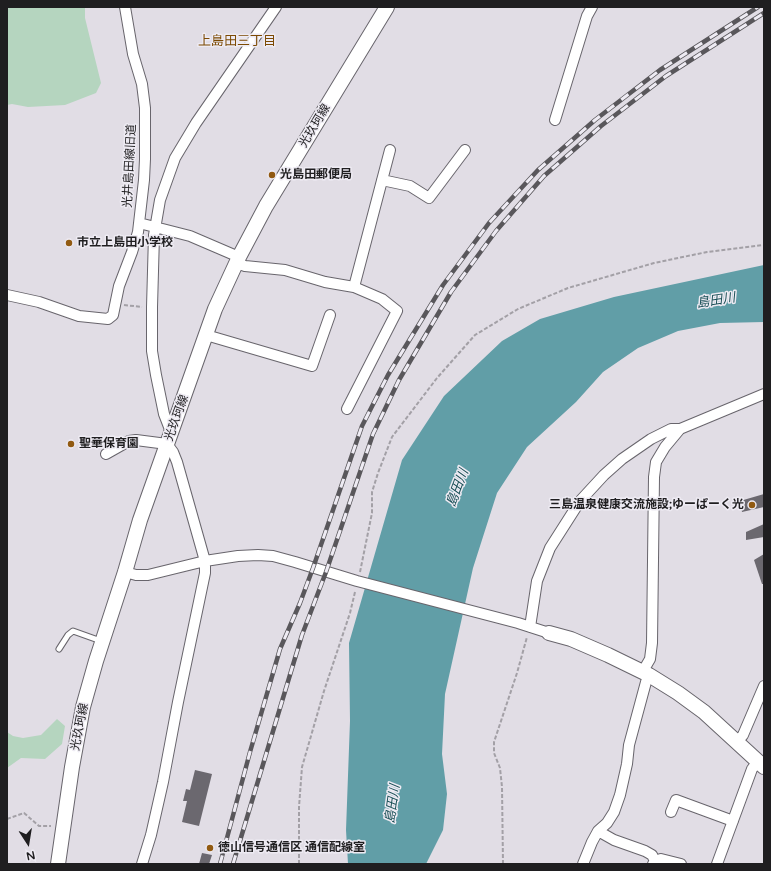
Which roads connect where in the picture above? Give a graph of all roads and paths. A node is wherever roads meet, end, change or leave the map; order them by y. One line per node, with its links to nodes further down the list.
1 (125, 7): 9 (street, 光井島田線旧道)
2 (276, 7): 10 (street)
3 (387, 7): 12 (main road, 光玖珂線)
4 (592, 7): 5 (street)
5 (555, 120)
6 (390, 150): 8 (street)
7 (465, 150): 8 (street)
8 (382, 180): 13 (street)
9 (139, 223): 10 (street, 光井島田線旧道); 15 (street)
10 (155, 226): 12 (street, 光井島田線旧道); 16 (street)
11 (764, 245): 26 (path)
12 (237, 260): 13 (street, 光井島田線旧道); 18 (main road, 光玖珂線)
13 (354, 287): 20 (street, 光井島田線旧道)
14 (7, 295): 15 (street)
15 (115, 304): 16 (path)
16 (152, 307): 22 (street)
17 (330, 315): 18 (street)
18 (206, 334): 22 (main road, 光玖珂線)
19 (764, 394): 21 (street)
20 (347, 408)
21 (680, 429): 27 (street); 31 (street)
22 (169, 438): 23 (street); 24 (street); 25 (main road, 光玖珂線)
23 (106, 454)
24 (205, 561): 25 (street); 26 (street); 42 (street)
25 (125, 572): 29 (main road, 光玖珂線)
26 (357, 581): 27 (street); 43 (path)
27 (530, 627): 28 (street); 44 (path)
28 (549, 633): 31 (main road)
29 (102, 641): 30 (lane); 38 (main road, 光玖珂線)
30 (59, 649)
31 (646, 673): 33 (main road); 39 (street)
32 (764, 686): 33 (street)
33 (737, 742): 34 (main road)
34 (761, 764): 37 (street)
35 (671, 812): 37 (street)
36 (7, 819): 38 (path)
37 (733, 821): 47 (street)
38 (63, 827): 41 (main road, 光玖珂線)
39 (598, 831): 40 (street); 45 (street)
40 (654, 863): 46 (street)
41 (58, 864)
42 (142, 864)
43 (299, 864)
44 (503, 864)
45 (583, 864)
46 (681, 864)
47 (717, 864)

